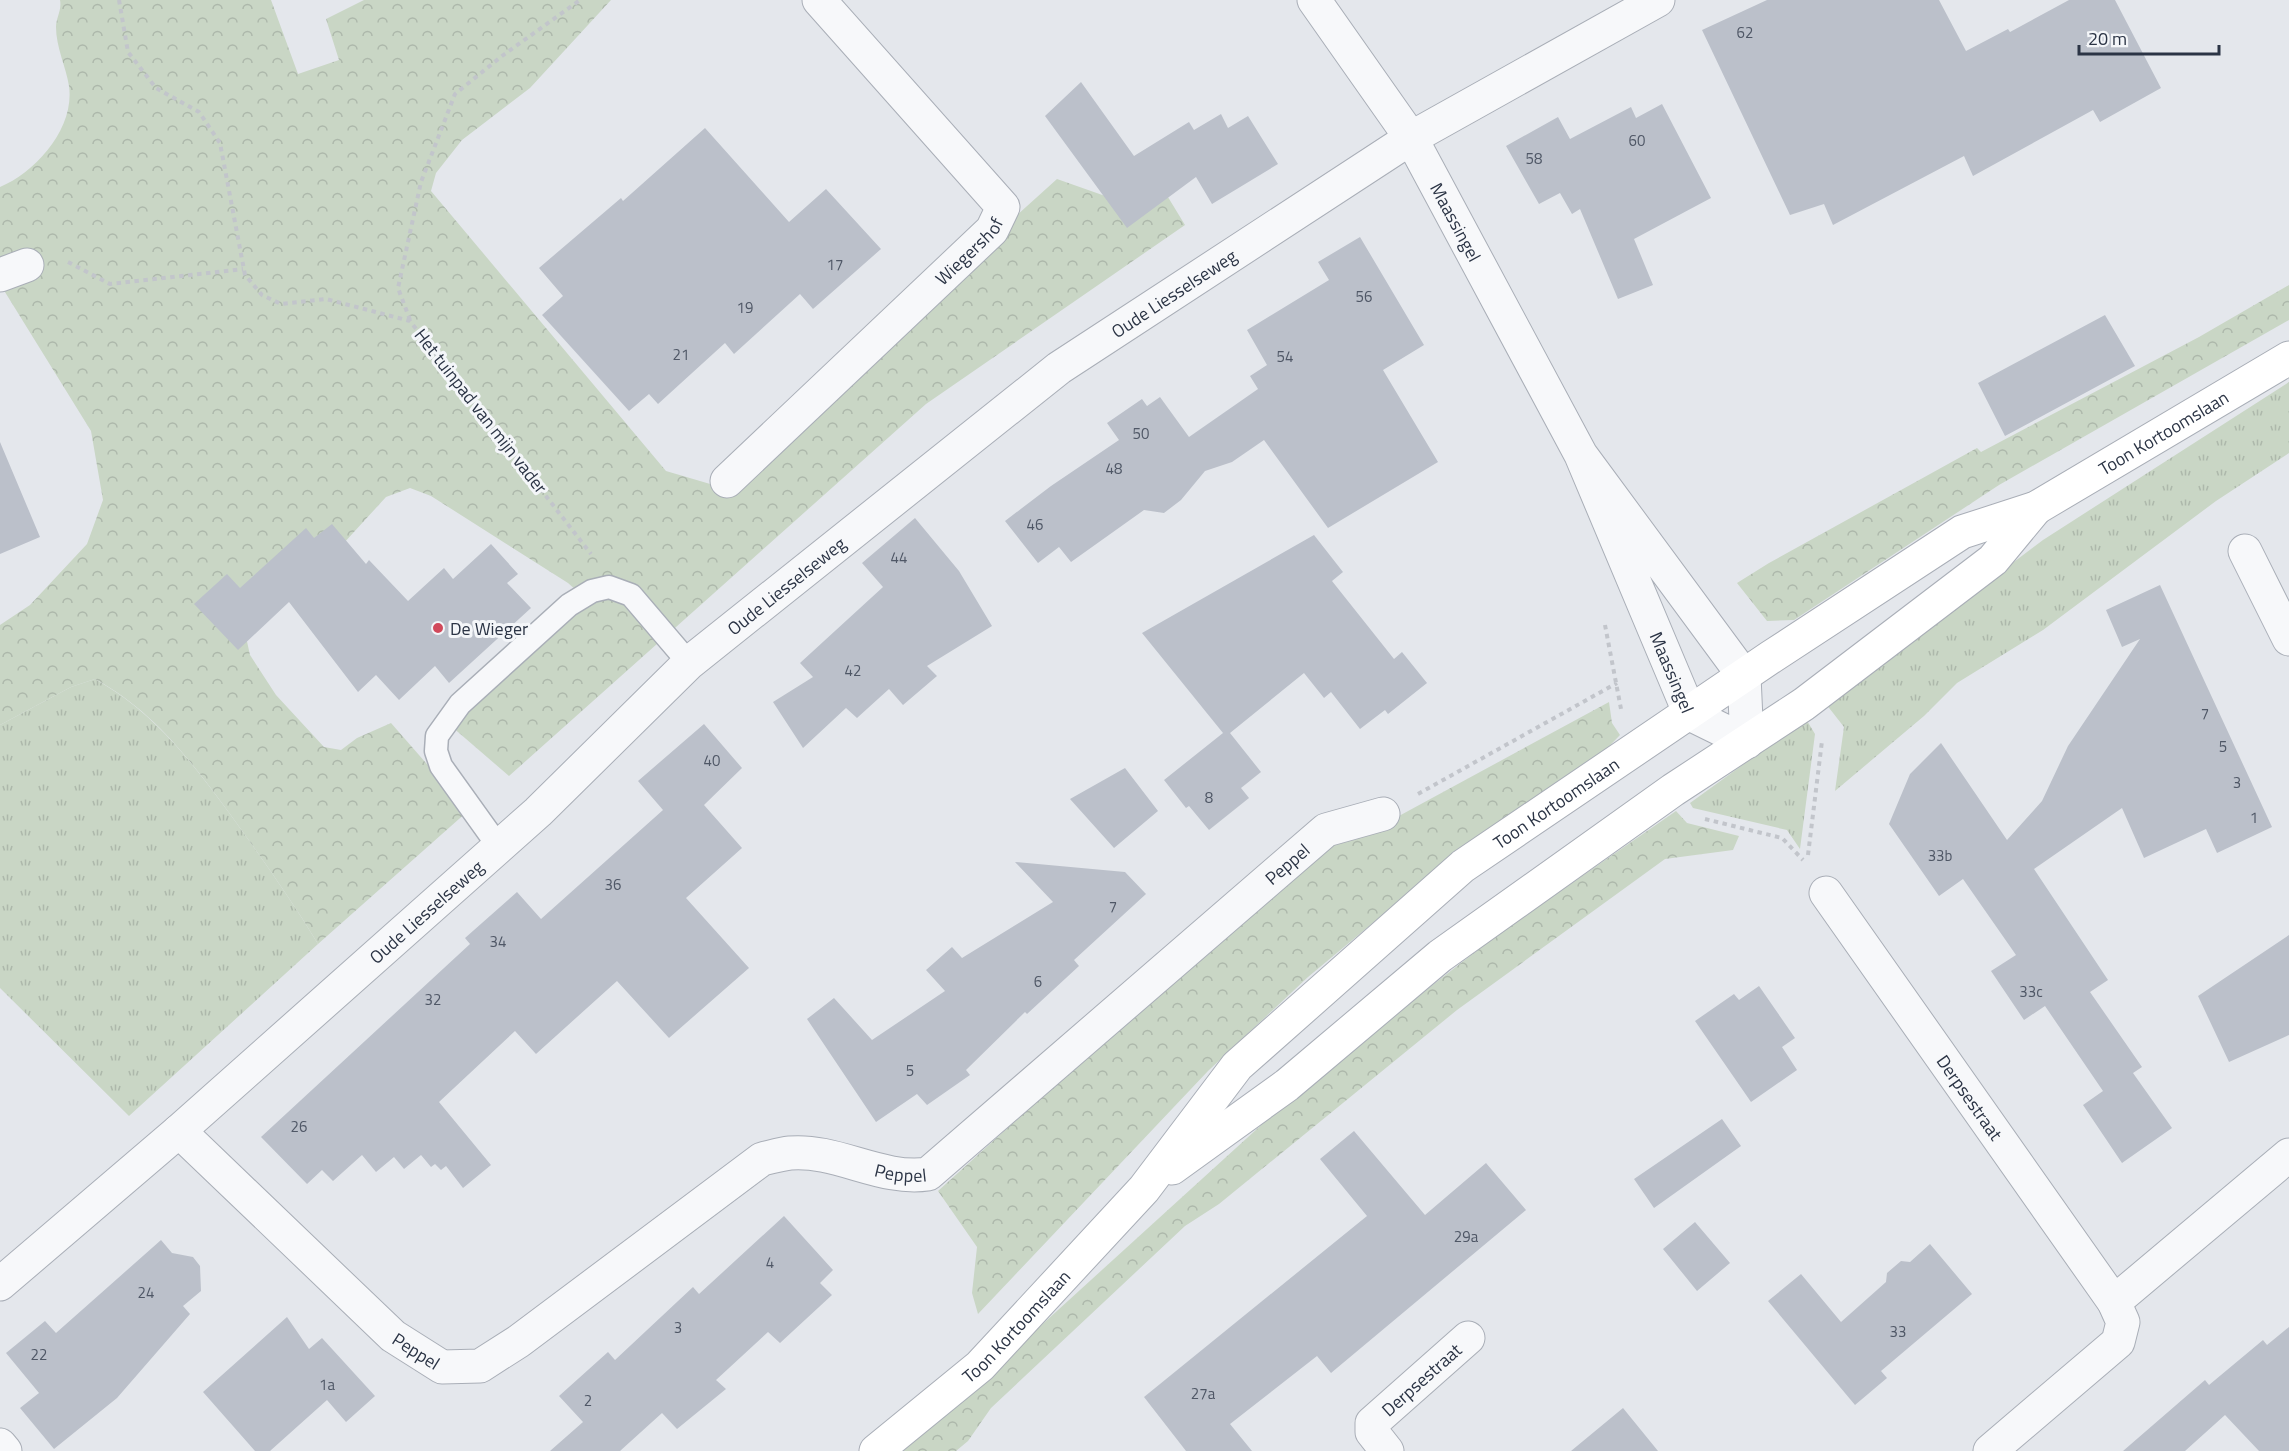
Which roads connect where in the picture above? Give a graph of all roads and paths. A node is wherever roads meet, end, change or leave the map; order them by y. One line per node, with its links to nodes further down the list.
1 (119, 0): 7 (path, Het tuinpad van mijn vader)
2 (580, 0): 9 (path)
3 (819, 0): 12 (street, Wiegershof)
4 (1314, 0): 6 (street, Maassingel)
5 (1658, 0): 6 (street, Oude Liesselseweg)
6 (1411, 138): 11 (street, Maassingel); 17 (street, Oude Liesselseweg)
7 (243, 269): 8 (path); 9 (path, Het tuinpad van mijn vader)
8 (14, 270)
9 (410, 321): 15 (path, Het tuinpad van mijn vader)
10 (2289, 357): 13 (street, Toon Kortoomslaan)
11 (1581, 455): 18 (street, Maassingel); 21 (street, Maassingel)
12 (727, 481)
13 (2036, 508): 18 (street, Toon Kortoomslaan); 20 (street, Toon Kortoomslaan)
14 (2245, 551): 16 (street)
15 (592, 591): 17 (lane); 25 (lane)
16 (2289, 639)
17 (689, 663): 25 (street, Oude Liesselseweg)
18 (1744, 676): 21 (street, Toon Kortoomslaan); 22 (street)
19 (1617, 683): 24 (path)
20 (1804, 704): 22 (street, Toon Kortoomslaan); 23 (path)
21 (1690, 714): 22 (street, Maassingel); 29 (street, Toon Kortoomslaan)
22 (1746, 742): 23 (street, Toon Kortoomslaan)
23 (1673, 790): 29 (street, Toon Kortoomslaan)
24 (1383, 814): 27 (street, Peppel)
25 (499, 847): 27 (street, Oude Liesselseweg)
26 (1826, 893): 31 (street, Derpsestraat)
27 (179, 1131): 30 (street, Oude Liesselseweg)
28 (2289, 1155): 31 (street)
29 (1144, 1189): 35 (street, Toon Kortoomslaan)
30 (0, 1284)
31 (2114, 1302): 37 (street, Derpsestraat)
32 (1468, 1338): 36 (street, Derpsestraat)
33 (0, 1445): 34 (street)
34 (5, 1451)
35 (876, 1451)
36 (1387, 1451)
37 (1990, 1451)

